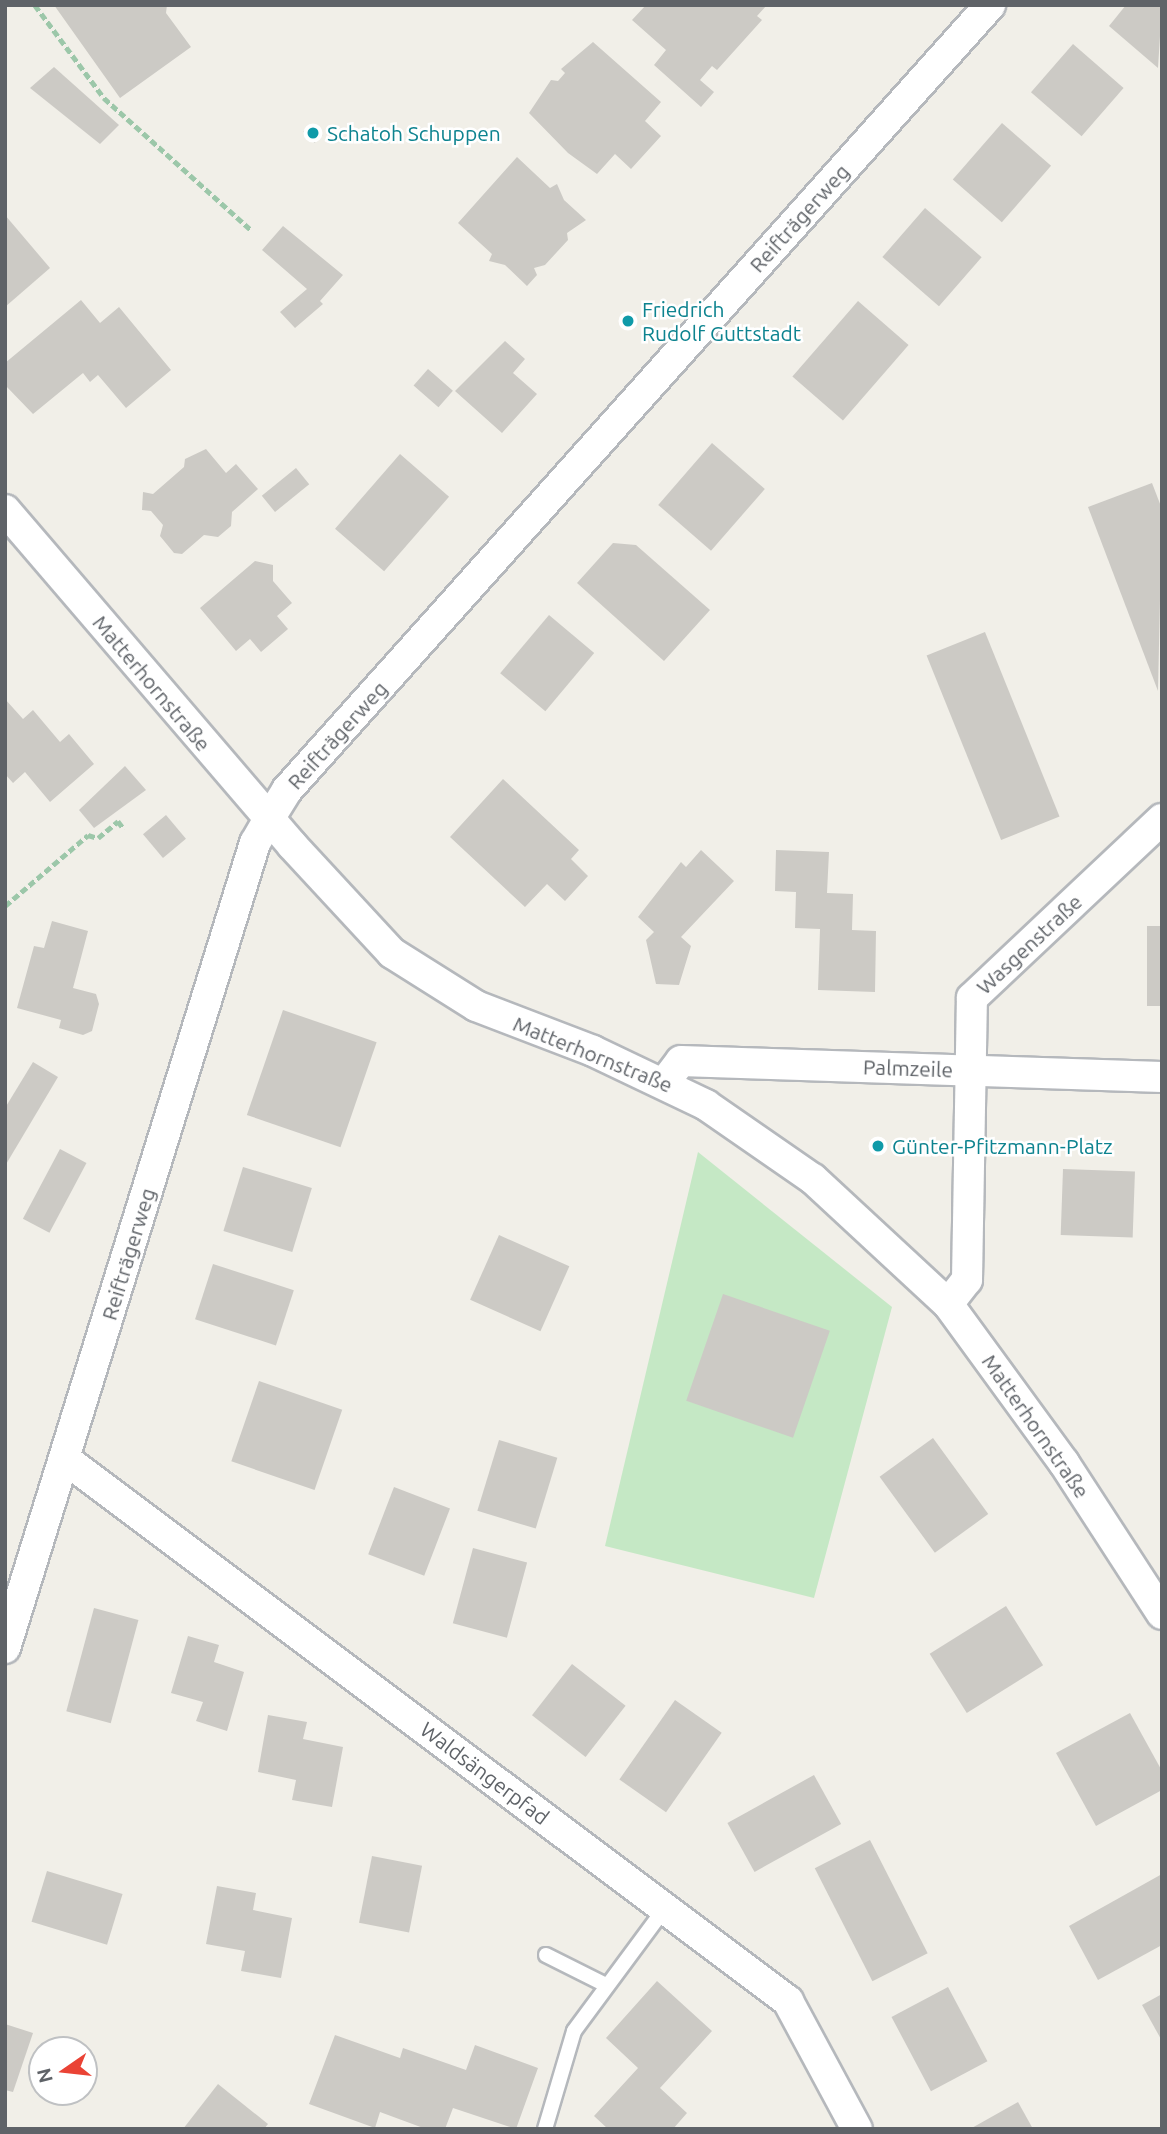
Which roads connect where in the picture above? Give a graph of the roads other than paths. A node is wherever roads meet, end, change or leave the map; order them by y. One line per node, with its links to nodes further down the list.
1 (990, 5): 3 (street, Reifträgerweg)
2 (5, 510): 3 (street, Matterhornstraße)
3 (269, 819): 7 (street, Matterhornstraße); 9 (street, Reifträgerweg)
4 (1162, 820): 5 (street, Wasgenstraße)
5 (972, 1070): 6 (street, Palmzeile); 7 (street, Palmzeile); 8 (street, Wasgenstraße)
6 (1162, 1077)
7 (665, 1082): 8 (street, Matterhornstraße)
8 (948, 1304): 10 (street, Matterhornstraße)
9 (65, 1459): 11 (street, Reifträgerweg); 12 (street, Waldsängerpfad)
10 (1162, 1614)
11 (5, 1648)
12 (665, 1908): 14 (lane); 16 (street, Waldsängerpfad)
13 (546, 1955): 14 (lane)
14 (606, 1985): 15 (lane)
15 (545, 2129)
16 (857, 2129)

